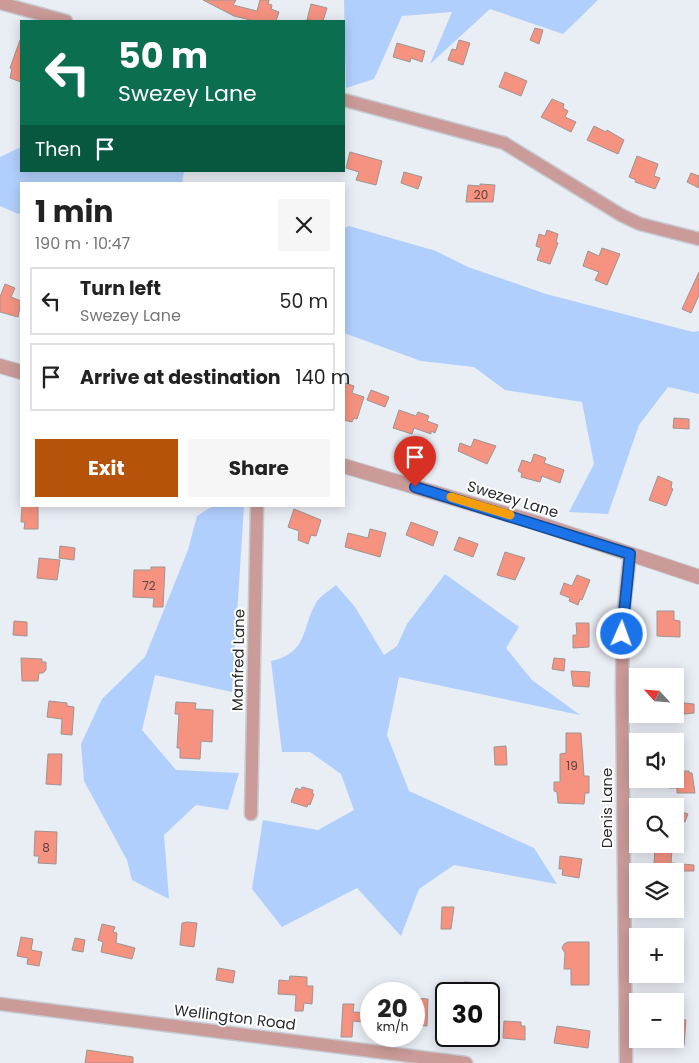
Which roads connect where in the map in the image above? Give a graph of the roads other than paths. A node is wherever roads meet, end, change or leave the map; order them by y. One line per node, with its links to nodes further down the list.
1 (0, 3): 2 (street)
2 (62, 20)
3 (345, 100): 4 (street)
4 (699, 239)
5 (0, 366): 6 (street)
6 (20, 372)
7 (345, 466): 9 (street, Swezey Lane)
8 (257, 507): 11 (street, Manfred Lane)
9 (630, 554): 10 (street, Swezey Lane); 14 (street, Denis Lane)
10 (699, 576)
11 (251, 814)
12 (0, 1004): 13 (street, Wellington Road)
13 (466, 1063)
14 (626, 1063)

